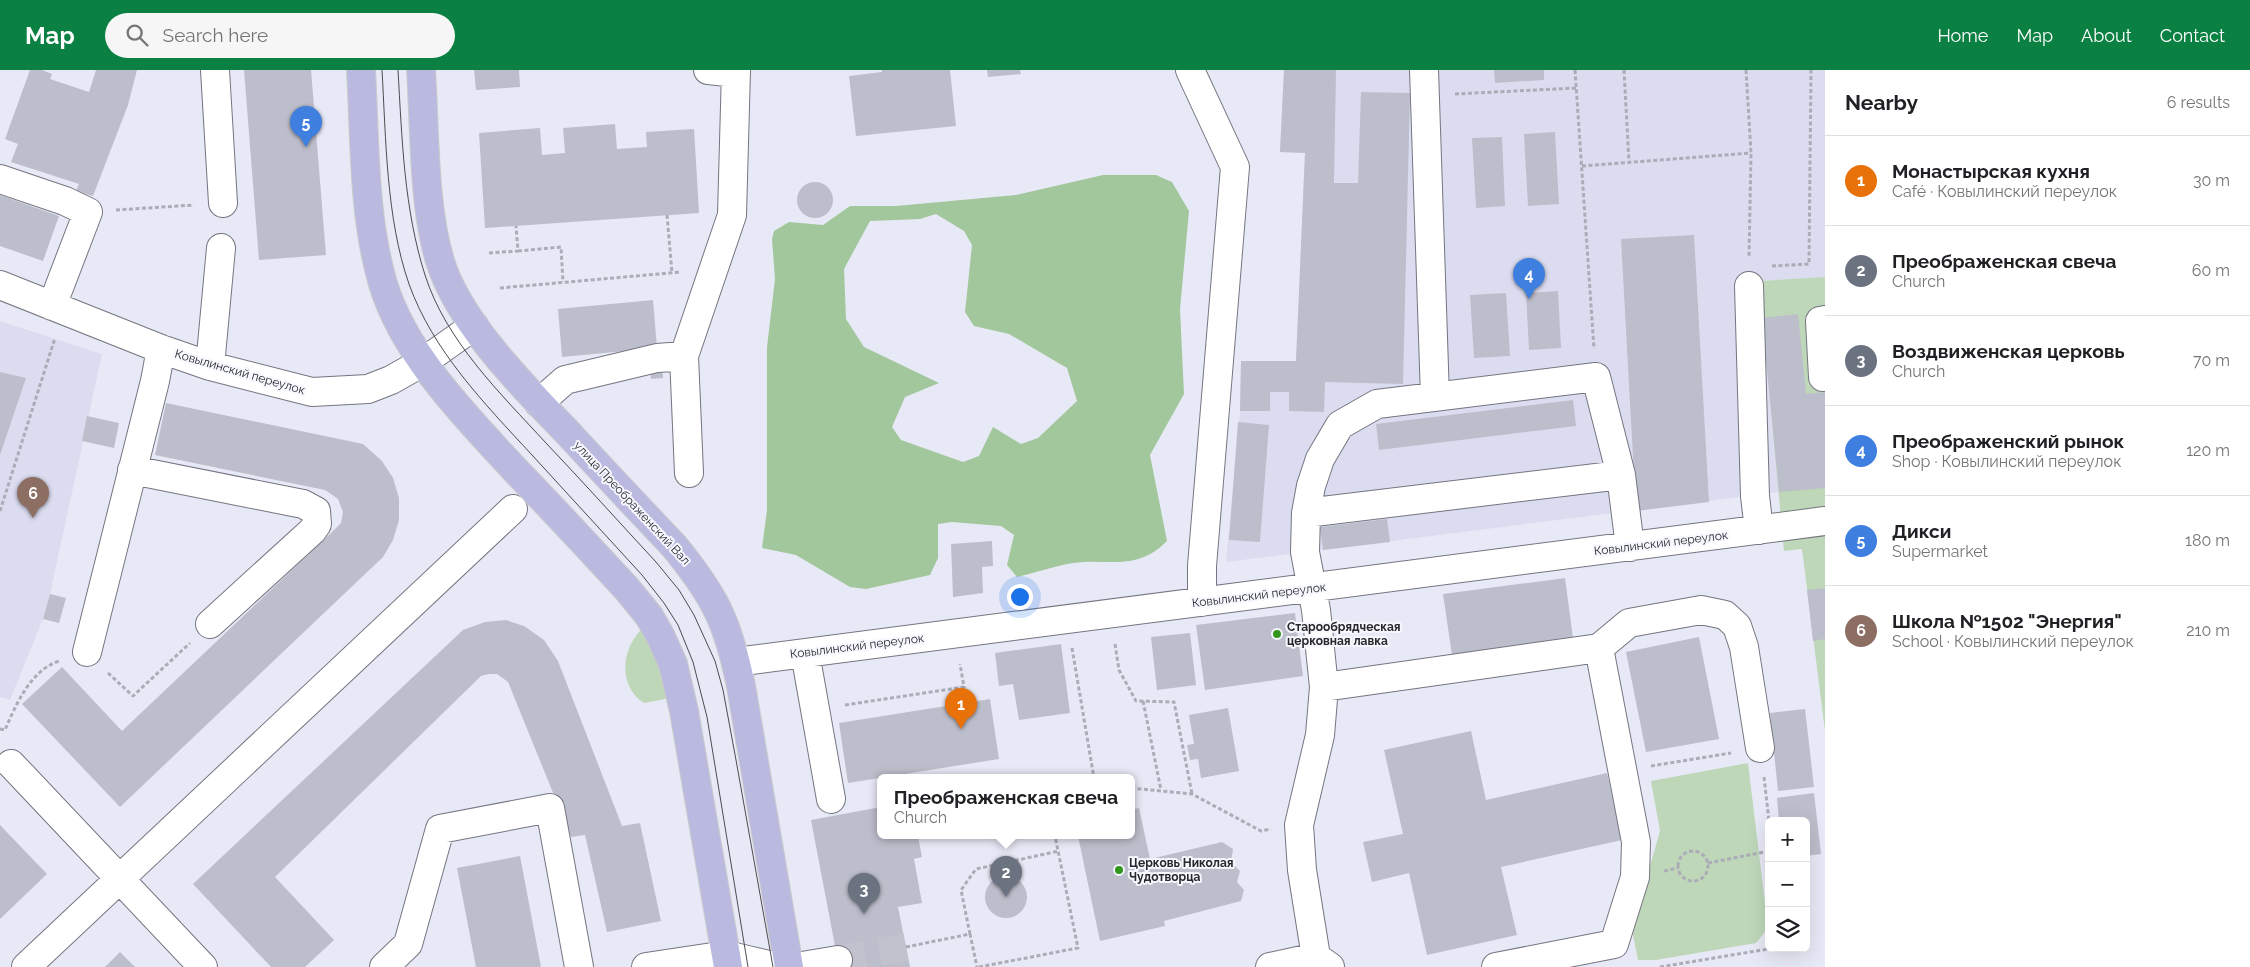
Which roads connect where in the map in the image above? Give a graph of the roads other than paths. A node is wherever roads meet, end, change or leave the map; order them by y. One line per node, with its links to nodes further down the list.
1 (215, 70): 9 (street)
2 (360, 70): 18 (main road)
3 (421, 70): 15 (main road, улица Преображенский Вал)
4 (708, 70): 6 (street)
5 (1190, 70): 32 (street)
6 (736, 72): 17 (street)
7 (1424, 83): 21 (street)
8 (0, 179): 13 (street)
9 (223, 203)
10 (222, 248): 19 (street)
11 (1749, 276): 29 (street)
12 (0, 285): 13 (street, Ковылинский переулок)
13 (52, 306): 16 (street, Ковылинский переулок)
14 (1825, 320): 20 (street)
15 (474, 326): 18 (street, Ковылинский переулок); 22 (main road, улица Преображенский Вал)
16 (160, 349): 19 (street, Ковылинский переулок); 23 (street)
17 (684, 356): 22 (street); 24 (street)
18 (423, 362): 19 (street, Ковылинский переулок); 44 (main road)
19 (210, 366)
20 (1823, 377)
21 (1435, 397): 25 (street); 27 (street)
22 (539, 403): 37 (main road, улица Преображенский Вал)
23 (132, 470): 33 (street); 35 (street)
24 (690, 473)
25 (1621, 475): 27 (street); 30 (street)
26 (513, 509): 42 (street)
27 (1306, 513): 31 (street)
28 (1825, 521): 29 (street, Ковылинский переулок)
29 (1771, 529): 30 (street, Ковылинский переулок)
30 (1630, 547): 31 (street, Ковылинский переулок)
31 (1310, 588): 32 (street, Ковылинский переулок); 38 (street)
32 (1202, 602): 36 (street, Ковылинский переулок)
33 (210, 624)
34 (1599, 648): 38 (street); 39 (street); 55 (street)
35 (87, 652)
36 (805, 653): 37 (street, Ковылинский переулок); 41 (street)
37 (736, 662): 52 (main road, улица Преображенский Вал)
38 (1324, 688): 45 (street)
39 (1760, 748)
40 (11, 764): 42 (street)
41 (831, 799)
42 (119, 878): 46 (street); 47 (street)
43 (838, 960): 53 (street)
44 (727, 961): 50 (street); 51 (street)
45 (1323, 962): 54 (street)
46 (26, 967)
47 (203, 967)
48 (384, 967): 49 (street)
49 (579, 967)
50 (646, 967)
51 (777, 967)
52 (789, 967)
53 (796, 967)
54 (1270, 967)
55 (1496, 967)

